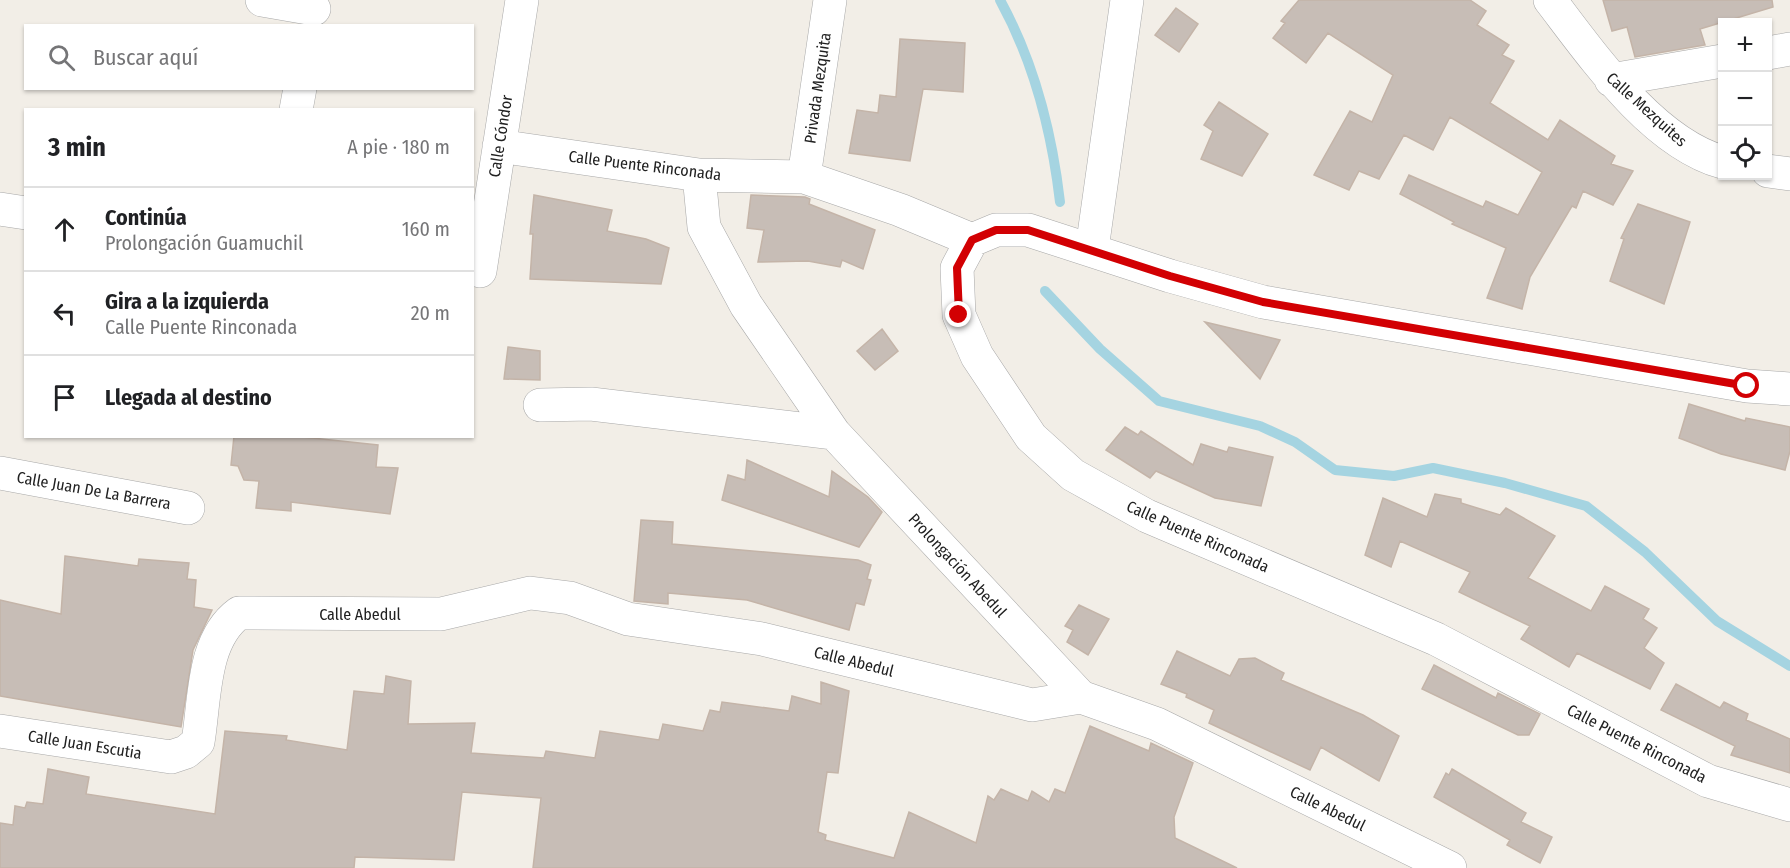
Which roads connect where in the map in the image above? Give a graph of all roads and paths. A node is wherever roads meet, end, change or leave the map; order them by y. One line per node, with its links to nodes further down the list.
1 (262, 0): 6 (street)
2 (522, 0): 13 (street, Calle Cóndor)
3 (830, 0): 18 (street, Privada Mezquita)
4 (1128, 0): 22 (street)
5 (1550, 0): 10 (street, Calle Mezquites)
6 (313, 11)
7 (1790, 49): 8 (street)
8 (1772, 52)
9 (1718, 62): 10 (street)
10 (1611, 80): 14 (street, Calle Mezquites)
11 (300, 90): 12 (street)
12 (296, 108)
13 (499, 146): 17 (street, Calle Puente Rinconada); 23 (street, Calle Cóndor)
14 (1713, 160)
15 (1772, 172): 16 (street)
16 (1790, 174)
17 (699, 175): 18 (street, Calle Puente Rinconada); 26 (street, Prolongación Abedul)
18 (804, 177): 21 (street, Calle Puente Rinconada)
19 (0, 209): 20 (street)
20 (24, 213)
21 (972, 240): 22 (street); 32 (street, Calle Puente Rinconada)
22 (1092, 249): 24 (street)
23 (480, 271)
24 (1790, 389)
25 (540, 405): 26 (street)
26 (834, 433): 29 (street, Prolongación Abedul)
27 (0, 473): 28 (street, Calle Juan De La Barrera)
28 (188, 508)
29 (1081, 697): 31 (street, Calle Abedul); 33 (street, Calle Abedul)
30 (0, 731): 31 (street, Calle Juan Escutia)
31 (171, 757)
32 (1790, 805)
33 (1450, 868)

